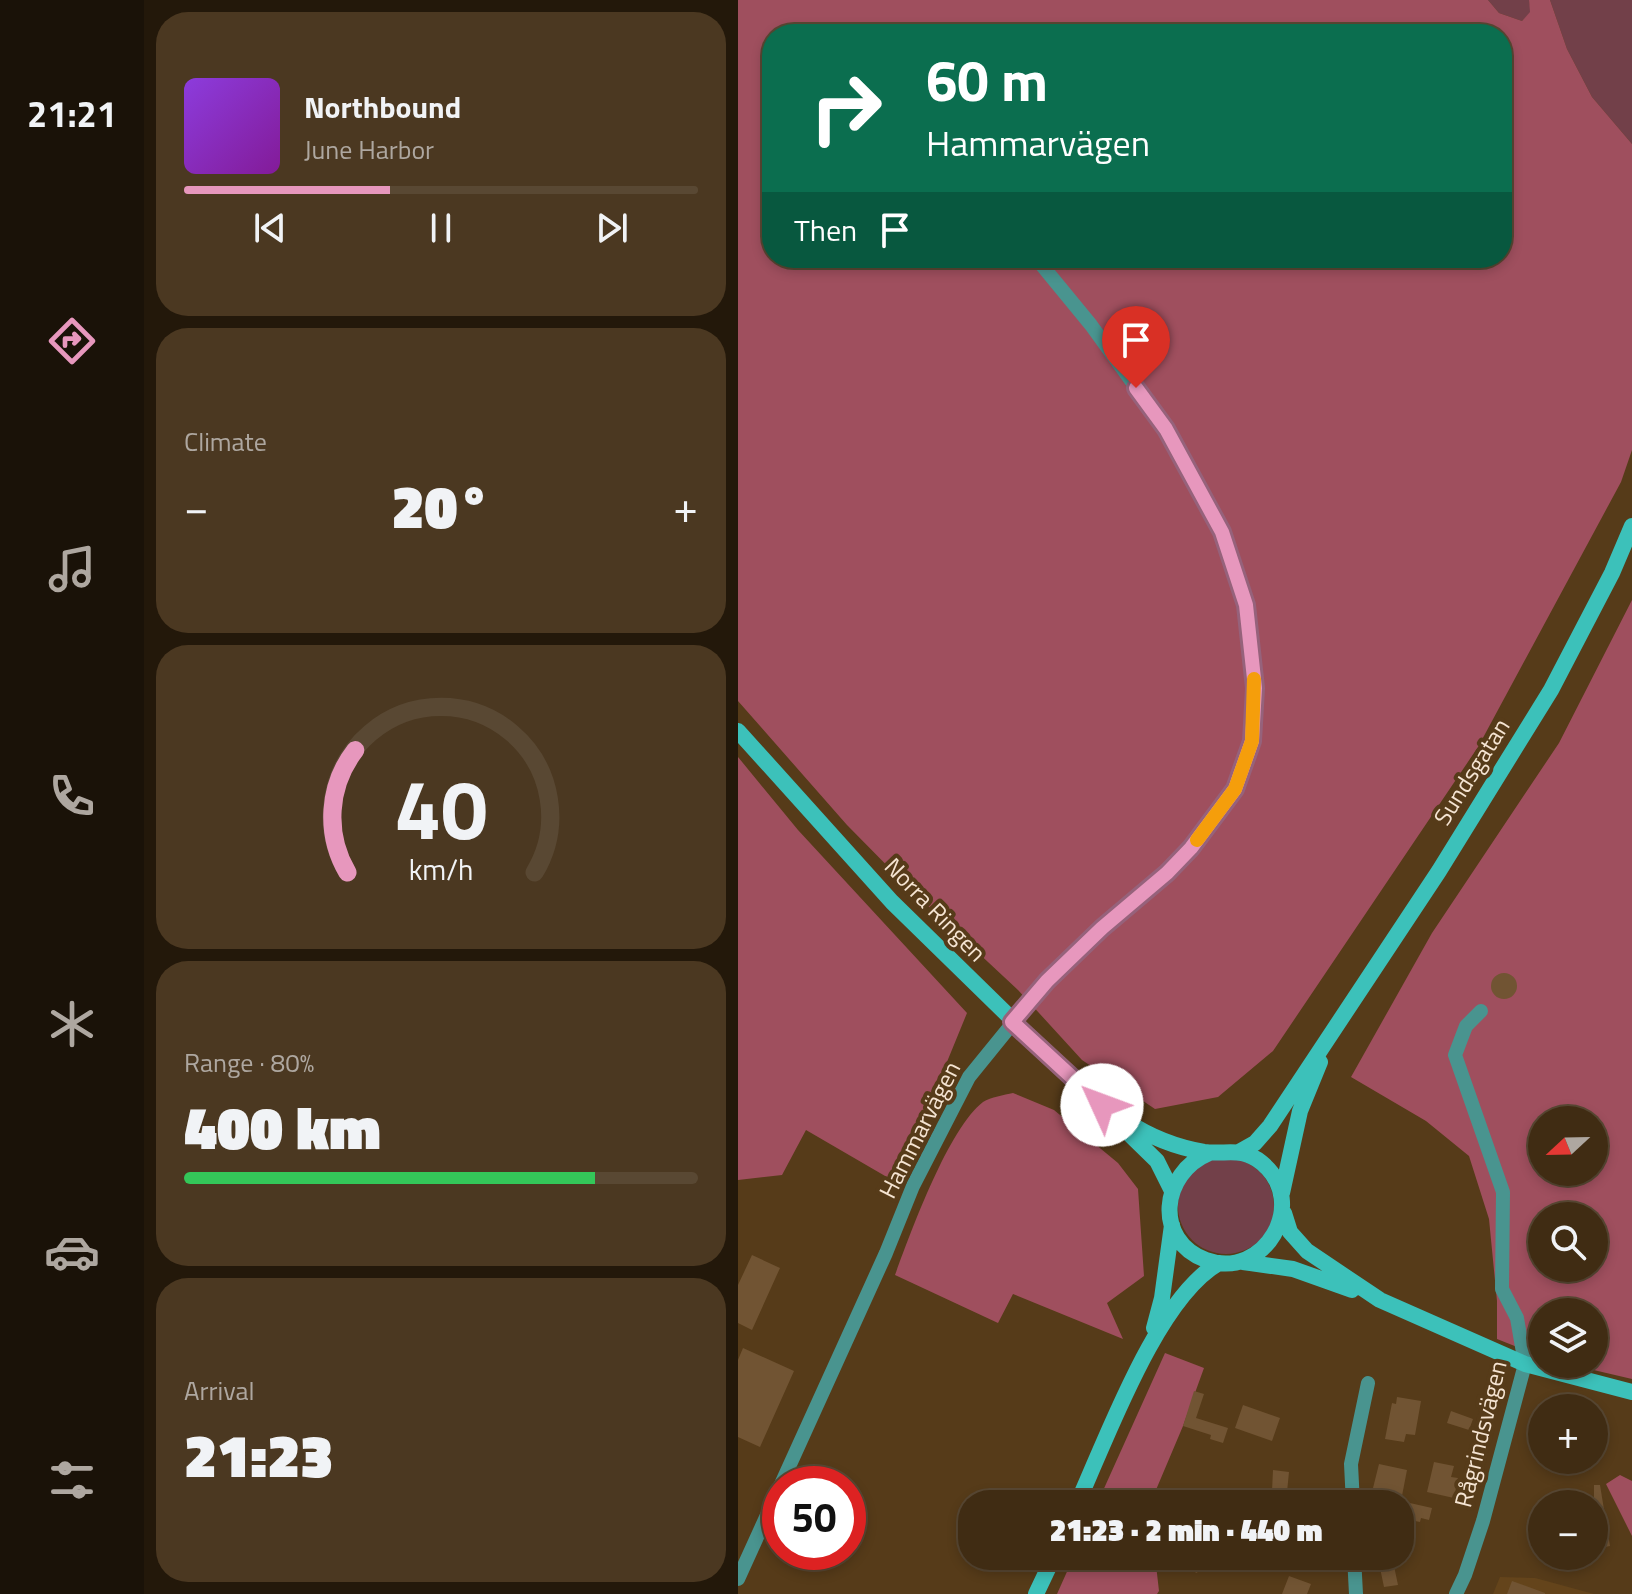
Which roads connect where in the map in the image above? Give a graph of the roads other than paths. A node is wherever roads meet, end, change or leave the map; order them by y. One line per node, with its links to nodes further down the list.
1 (1044, 268): 5 (street, Hammarvägen)
2 (1632, 526): 6 (main road, Sundsgatan)
3 (738, 731): 5 (main road, Norra Ringen)
4 (1481, 1011): 17 (street, Rågrindsvägen)
5 (1012, 1022): 7 (main road, Norra Ringen); 24 (street, Hammarvägen)
6 (1334, 1033): 8 (main road, Sundsgatan); 11 (main road, Sundsgatan)
7 (1110, 1112): 9 (main road, Norra Ringen); 10 (main road, Norra Ringen)
8 (1239, 1152): 9 (main road); 11 (main road)
9 (1209, 1153): 10 (main road)
10 (1172, 1191): 12 (main road)
11 (1282, 1201): 13 (main road); 15 (main road)
12 (1172, 1223): 14 (main road); 16 (main road)
13 (1242, 1261): 14 (main road); 15 (main road)
14 (1219, 1263): 16 (main road)
15 (1380, 1300): 17 (main road)
16 (1146, 1355): 20 (main road)
17 (1525, 1364): 19 (main road); 27 (street, Rågrindsvägen)
18 (1368, 1383): 21 (street)
19 (1632, 1392)
20 (1083, 1490)
21 (1352, 1490)
22 (1047, 1570): 25 (main road)
23 (1355, 1570): 26 (street)
24 (738, 1579)
25 (1036, 1594)
26 (1356, 1594)
27 (1456, 1594)

